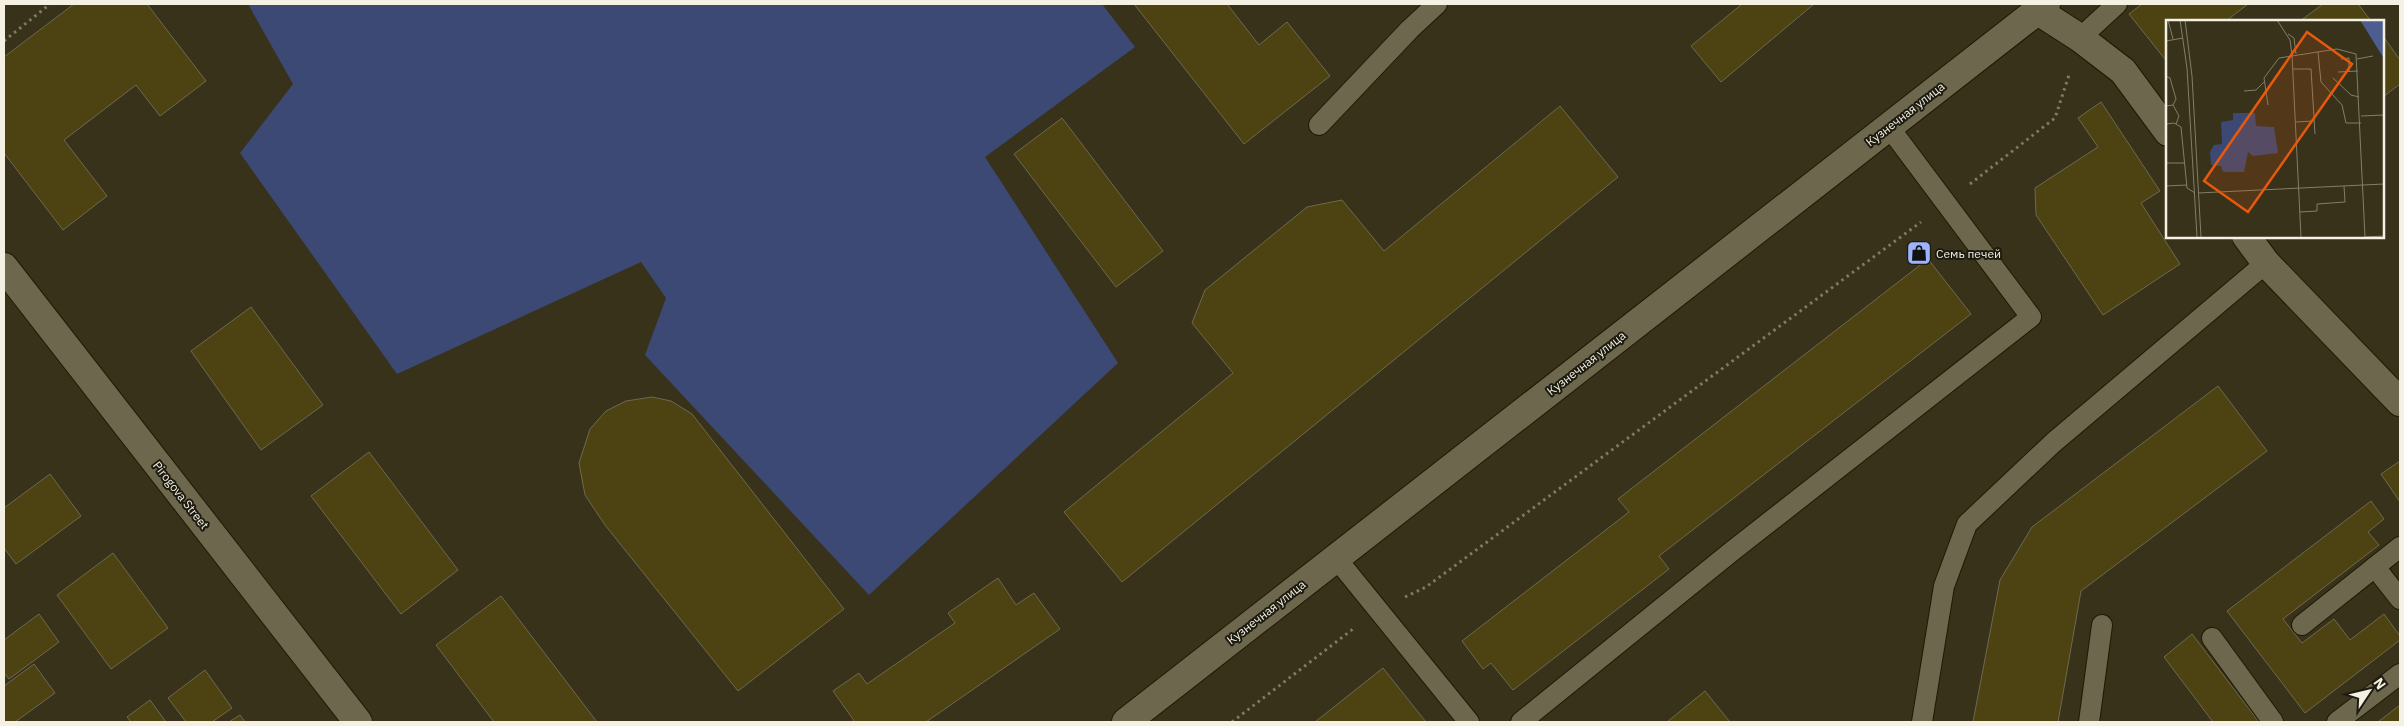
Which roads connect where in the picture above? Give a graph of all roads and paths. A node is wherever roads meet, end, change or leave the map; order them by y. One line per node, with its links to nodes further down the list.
1 (50, 4): 6 (path)
2 (1438, 4): 7 (lane)
3 (2117, 4): 5 (lane)
4 (2038, 6): 5 (street); 8 (street, Кузнечная улица)
5 (2080, 38): 9 (street); 10 (path)
6 (4, 41)
7 (1319, 125)
8 (1889, 127): 10 (lane); 16 (street, Кузнечная улица)
9 (2166, 129)
10 (1946, 202): 19 (path); 28 (lane)
11 (2247, 238): 12 (street)
12 (2266, 264): 14 (street); 29 (lane)
13 (4, 267): 24 (street, Pirogova Street)
14 (2400, 402)
15 (2400, 547): 17 (lane)
16 (1336, 558): 19 (lane); 25 (street, Кузнечная улица)
17 (2376, 567): 18 (lane); 21 (lane)
18 (2400, 599)
19 (1378, 610): 26 (path); 27 (lane)
20 (2102, 625): 30 (lane)
21 (2302, 625)
22 (2212, 638): 31 (lane)
23 (2400, 674): 32 (lane)
24 (358, 722)
25 (1126, 722)
26 (1232, 722)
27 (1469, 722)
28 (1521, 722)
29 (1922, 722)
30 (2089, 722)
31 (2273, 722)
32 (2337, 722)

